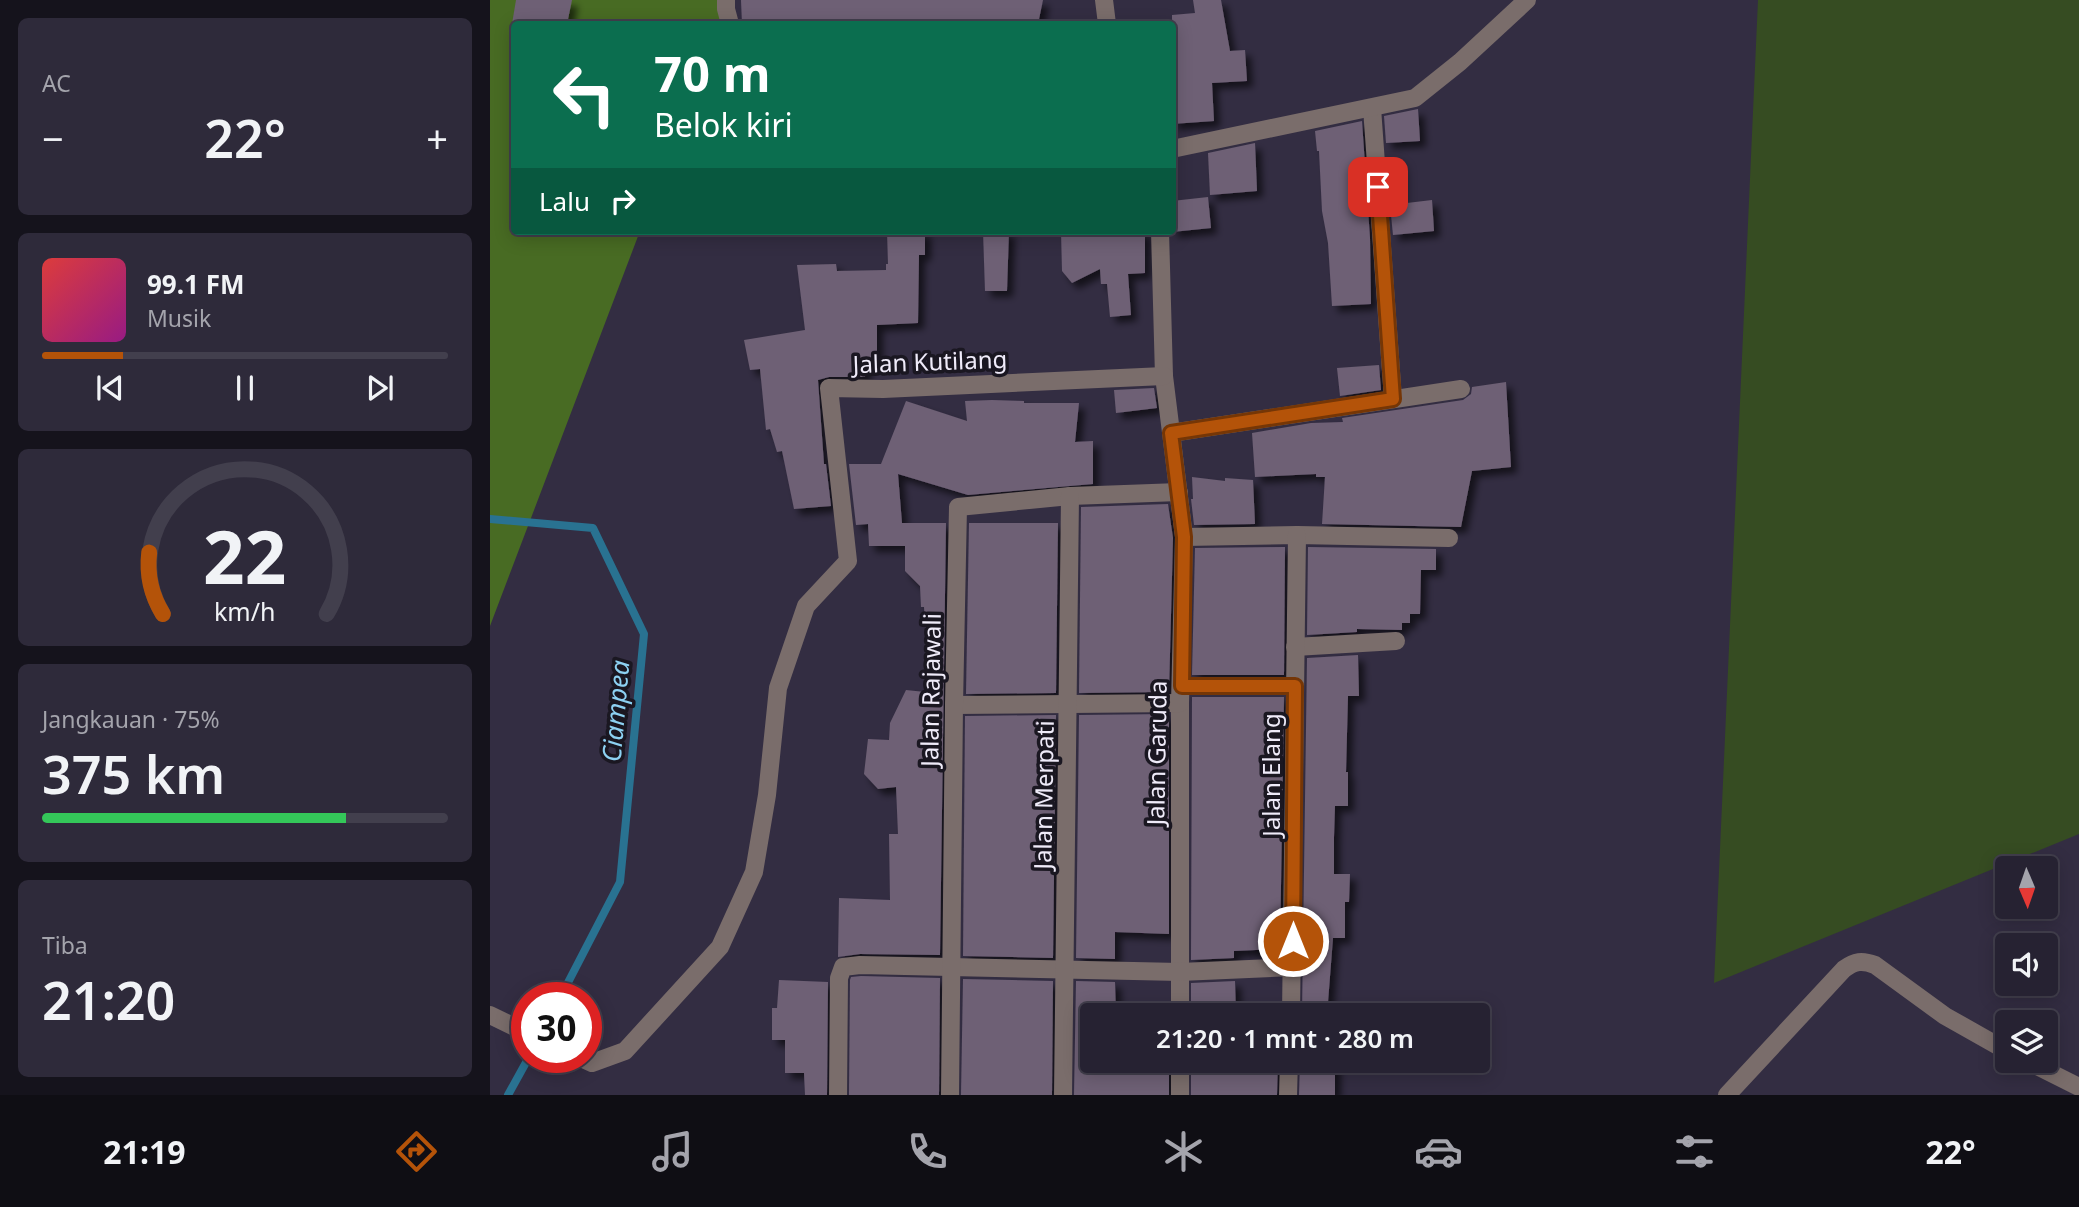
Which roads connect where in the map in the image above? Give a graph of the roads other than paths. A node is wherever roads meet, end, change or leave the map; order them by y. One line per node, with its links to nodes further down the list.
1 (726, 0): 4 (street)
2 (1104, 0): 5 (street)
3 (1527, 0): 6 (street)
4 (729, 21)
5 (1107, 21)
6 (1372, 108): 7 (street); 11 (street)
7 (1176, 148)
8 (1160, 235): 9 (street, Jalan Garuda)
9 (1164, 376): 12 (street, Jalan Garuda); 33 (street, Jalan Kutilang)
10 (1461, 389): 11 (street)
11 (1393, 399): 12 (street)
12 (1171, 433): 13 (street, Jalan Garuda)
13 (1179, 492): 14 (street, Jalan Rajawali); 16 (street, Jalan Garuda)
14 (1069, 496): 22 (street, Jalan Rajawali); 23 (street, Jalan Merpati)
15 (1297, 535): 16 (street); 17 (street); 19 (street, Jalan Elang)
16 (1184, 537): 21 (street, Jalan Garuda)
17 (1449, 538)
18 (1396, 641): 19 (street)
19 (1295, 647): 20 (street, Jalan Elang)
20 (1295, 686): 21 (street); 25 (street, Jalan Elang)
21 (1181, 694): 23 (street); 27 (street, Jalan Garuda)
22 (954, 705): 23 (street); 24 (street, Jalan Rajawali)
23 (1069, 705): 26 (street, Jalan Merpati)
24 (953, 967): 26 (street); 38 (street); 39 (street, Jalan Rajawali)
25 (1293, 967): 27 (street); 29 (street, Jalan Elang)
26 (1066, 970): 27 (street); 40 (street, Jalan Merpati)
27 (1180, 972): 28 (street, Jalan Garuda)
28 (1180, 1003)
29 (1292, 1003)
30 (490, 1016): 31 (street)
31 (511, 1026)
32 (1995, 1044): 43 (street)
33 (602, 1056)
34 (1180, 1073): 41 (street)
35 (1289, 1073): 42 (street)
36 (2051, 1073): 37 (street)
37 (2079, 1087)
38 (838, 1095)
39 (950, 1095)
40 (1063, 1095)
41 (1180, 1095)
42 (1288, 1095)
43 (1727, 1095)

